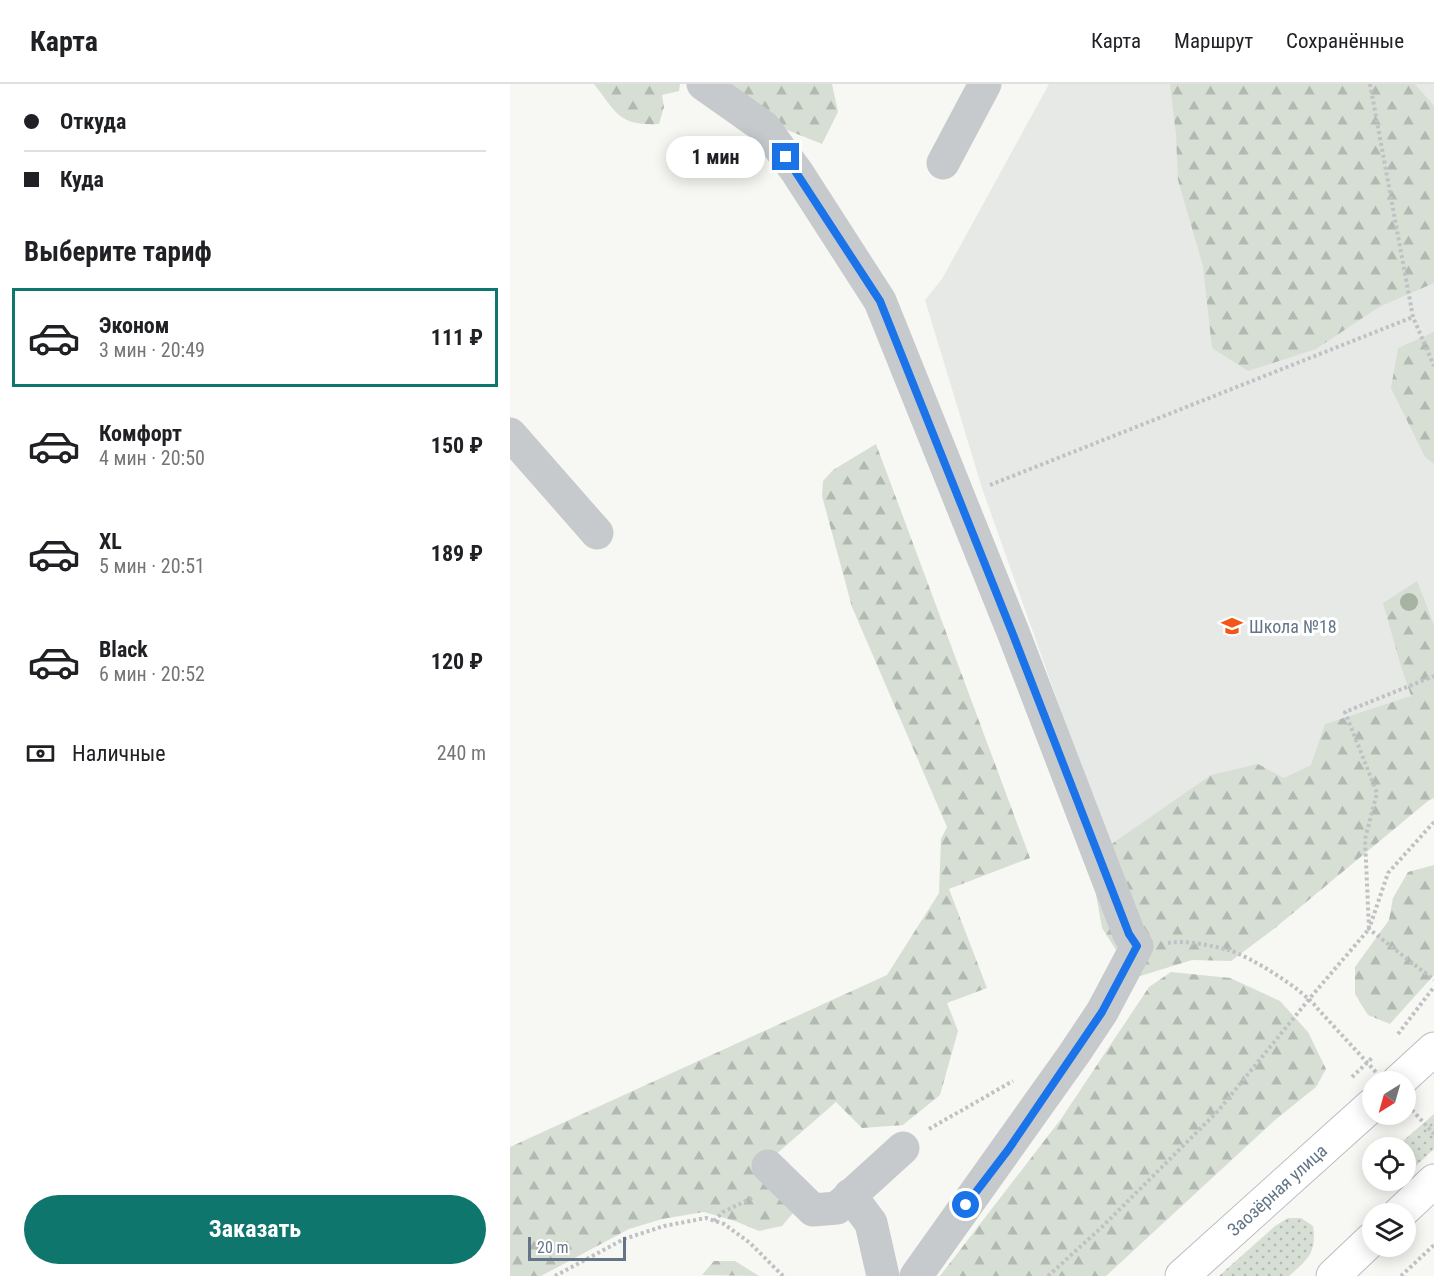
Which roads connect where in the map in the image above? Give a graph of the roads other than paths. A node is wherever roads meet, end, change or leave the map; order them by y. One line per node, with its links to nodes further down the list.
1 (703, 84): 16 (lane)
2 (984, 84): 3 (lane)
3 (943, 163)
4 (510, 434): 5 (lane)
5 (597, 533)
6 (1434, 1049): 7 (main road)
7 (1410, 1071)
8 (1362, 1114): 17 (main road, Заозёрная улица)
9 (903, 1149): 12 (lane)
10 (778, 1177): 12 (lane)
11 (1434, 1181): 13 (main road)
12 (850, 1195): 15 (lane)
13 (1411, 1203)
14 (1362, 1248): 18 (main road)
15 (883, 1276)
16 (916, 1276)
17 (1182, 1276)
18 (1333, 1276)

